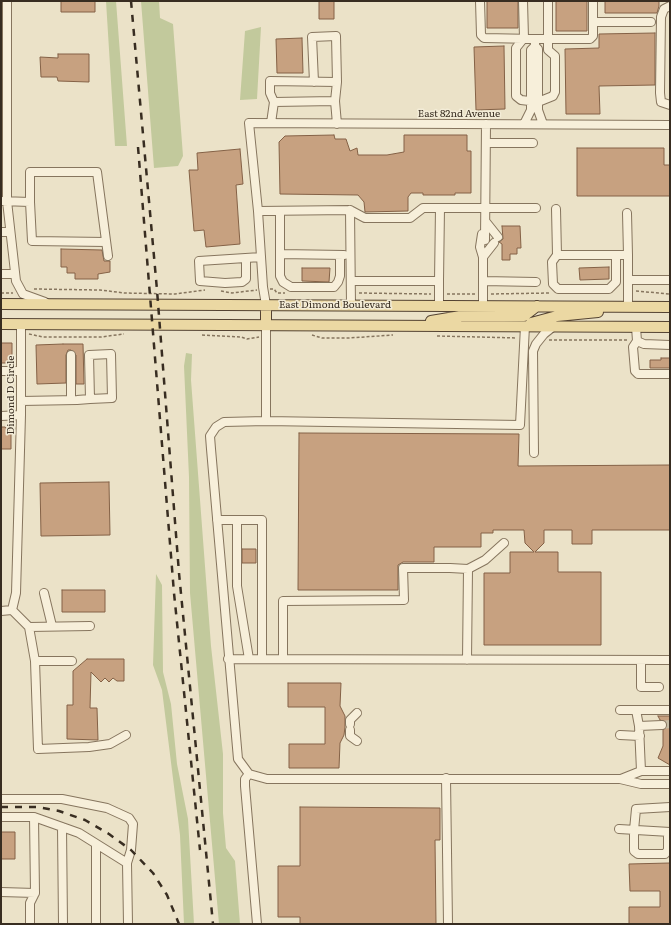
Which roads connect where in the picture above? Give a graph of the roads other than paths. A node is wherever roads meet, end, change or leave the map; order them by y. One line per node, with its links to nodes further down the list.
1 (6, 1): 12 (street)
2 (480, 1): 9 (street)
3 (523, 1): 9 (street)
4 (548, 1): 10 (street)
5 (592, 1): 7 (street)
6 (670, 6): 19 (street)
7 (593, 22): 8 (street); 10 (street)
8 (651, 22)
9 (524, 38): 11 (street); 18 (street)
10 (548, 39): 11 (street); 18 (street)
11 (535, 42): 18 (street)
12 (4, 53): 13 (street)
13 (4, 69): 26 (street)
14 (314, 82): 15 (street); 15 (street); 17 (street)
15 (336, 82): 16 (street)
16 (335, 101): 17 (street); 21 (street)
17 (274, 102): 20 (street)
18 (535, 102): 23 (street); 24 (street)
19 (670, 105)
20 (272, 123): 21 (street, East 82nd Avenue); 37 (street, East 82nd Avenue)
21 (337, 124): 22 (street, East 82nd Avenue)
22 (486, 124): 23 (street, East 82nd Avenue); 27 (street)
23 (524, 124): 24 (street, East 82nd Avenue)
24 (543, 124): 25 (street, East 82nd Avenue)
25 (670, 125)
26 (4, 132): 29 (street)
27 (486, 143): 28 (street); 33 (street)
28 (533, 143)
29 (4, 183): 30 (street)
30 (4, 201): 31 (street); 42 (street)
31 (30, 202): 44 (street); 44 (street)
32 (440, 208): 33 (street); 36 (street); 60 (street)
33 (486, 208): 34 (street); 40 (street)
34 (536, 208)
35 (556, 209): 48 (street)
36 (350, 210): 38 (street); 47 (street)
37 (258, 211): 38 (street); 52 (street)
38 (280, 211): 45 (street)
39 (627, 213): 50 (street)
40 (486, 222): 43 (street); 43 (street); 53 (street)
41 (1, 232): 42 (street)
42 (10, 232): 56 (street)
43 (491, 241): 53 (street)
44 (106, 242): 51 (street)
45 (280, 254): 46 (street); 46 (street)
46 (340, 255): 47 (street)
47 (350, 255): 59 (street)
48 (556, 255): 49 (street); 49 (street)
49 (616, 255): 50 (street)
50 (628, 255): 57 (street)
51 (108, 256)
52 (261, 257): 54 (street); 65 (street)
53 (483, 257): 61 (street)
54 (246, 258): 54 (street)
55 (1, 274): 56 (street)
56 (15, 274): 64 (street)
57 (628, 280): 58 (street); 70 (street)
58 (670, 280)
59 (350, 281): 60 (street); 66 (street)
60 (439, 281): 67 (street)
61 (483, 281): 62 (street); 68 (street)
62 (536, 282)
63 (1, 304): 64 (main road, East Dimond Boulevard)
64 (51, 304): 65 (main road, East Dimond Boulevard)
65 (266, 305): 66 (main road, East Dimond Boulevard); 74 (main road)
66 (351, 305): 67 (main road, East Dimond Boulevard)
67 (439, 306): 68 (main road, East Dimond Boulevard)
68 (483, 306): 69 (main road, East Dimond Boulevard)
69 (537, 306): 70 (main road, East Dimond Boulevard); 75 (main road)
70 (628, 306): 71 (main road, East Dimond Boulevard)
71 (639, 307): 72 (main road, East Dimond Boulevard); 76 (main road)
72 (670, 307)
73 (1, 324): 80 (main road, East Dimond Boulevard)
74 (266, 325): 75 (main road, East Dimond Boulevard); 80 (main road, East Dimond Boulevard); 92 (street)
75 (414, 325): 76 (main road, East Dimond Boulevard)
76 (525, 326): 77 (main road, East Dimond Boulevard); 92 (street)
77 (554, 326): 78 (main road, East Dimond Boulevard); 93 (street)
78 (636, 327): 79 (main road, East Dimond Boulevard); 81 (street)
79 (670, 327)
80 (21, 329): 85 (street, Dimond D Circle)
81 (637, 341): 82 (street); 86 (street)
82 (670, 345)
83 (71, 355): 88 (street)
84 (1, 371): 85 (street)
85 (21, 371): 89 (street, Dimond D Circle)
86 (670, 374)
87 (90, 399): 87 (street); 88 (street)
88 (71, 400): 89 (street)
89 (21, 401): 91 (street, Dimond D Circle)
90 (1, 416): 91 (street)
91 (21, 416): 99 (street, Dimond D Circle)
92 (266, 421): 94 (street)
93 (534, 453)
94 (217, 520): 95 (street); 104 (street)
95 (237, 520): 105 (street); 106 (street)
96 (504, 543): 97 (street)
97 (468, 568): 107 (street); 108 (street)
98 (44, 593): 101 (street)
99 (12, 610): 100 (street); 103 (street)
100 (1, 611)
101 (52, 626): 102 (street); 103 (street)
102 (90, 626)
103 (29, 627): 111 (street)
104 (228, 659): 105 (street); 126 (street)
105 (249, 659): 106 (street)
106 (262, 659): 107 (street)
107 (282, 659): 108 (street)
108 (467, 660): 109 (street)
109 (641, 660): 110 (street); 113 (street)
110 (670, 660)
111 (35, 661): 112 (street); 120 (street)
112 (72, 661)
113 (659, 687)
114 (620, 710): 115 (street)
115 (636, 710): 116 (street); 119 (street)
116 (670, 710)
117 (357, 713): 123 (street)
118 (662, 725): 119 (street)
119 (639, 726): 122 (street)
120 (126, 735)
121 (620, 735): 122 (street)
122 (640, 736): 124 (street)
123 (357, 741)
124 (641, 771): 125 (street); 128 (street)
125 (670, 771)
126 (248, 774): 127 (street); 146 (street)
127 (446, 778): 128 (street); 147 (street)
128 (620, 779): 129 (street)
129 (670, 784)
130 (1, 799): 139 (street)
131 (670, 807): 136 (street)
132 (1, 817): 133 (street)
133 (34, 817): 134 (street); 141 (street)
134 (62, 827): 138 (street); 143 (street)
135 (619, 829): 136 (street)
136 (634, 830): 137 (street); 137 (street)
137 (669, 832)
138 (96, 844): 139 (street); 144 (street)
139 (127, 863): 145 (street)
140 (1, 892): 141 (street)
141 (35, 893): 142 (street)
142 (30, 924)
143 (63, 924)
144 (96, 924)
145 (128, 924)
146 (257, 924)
147 (448, 924)

